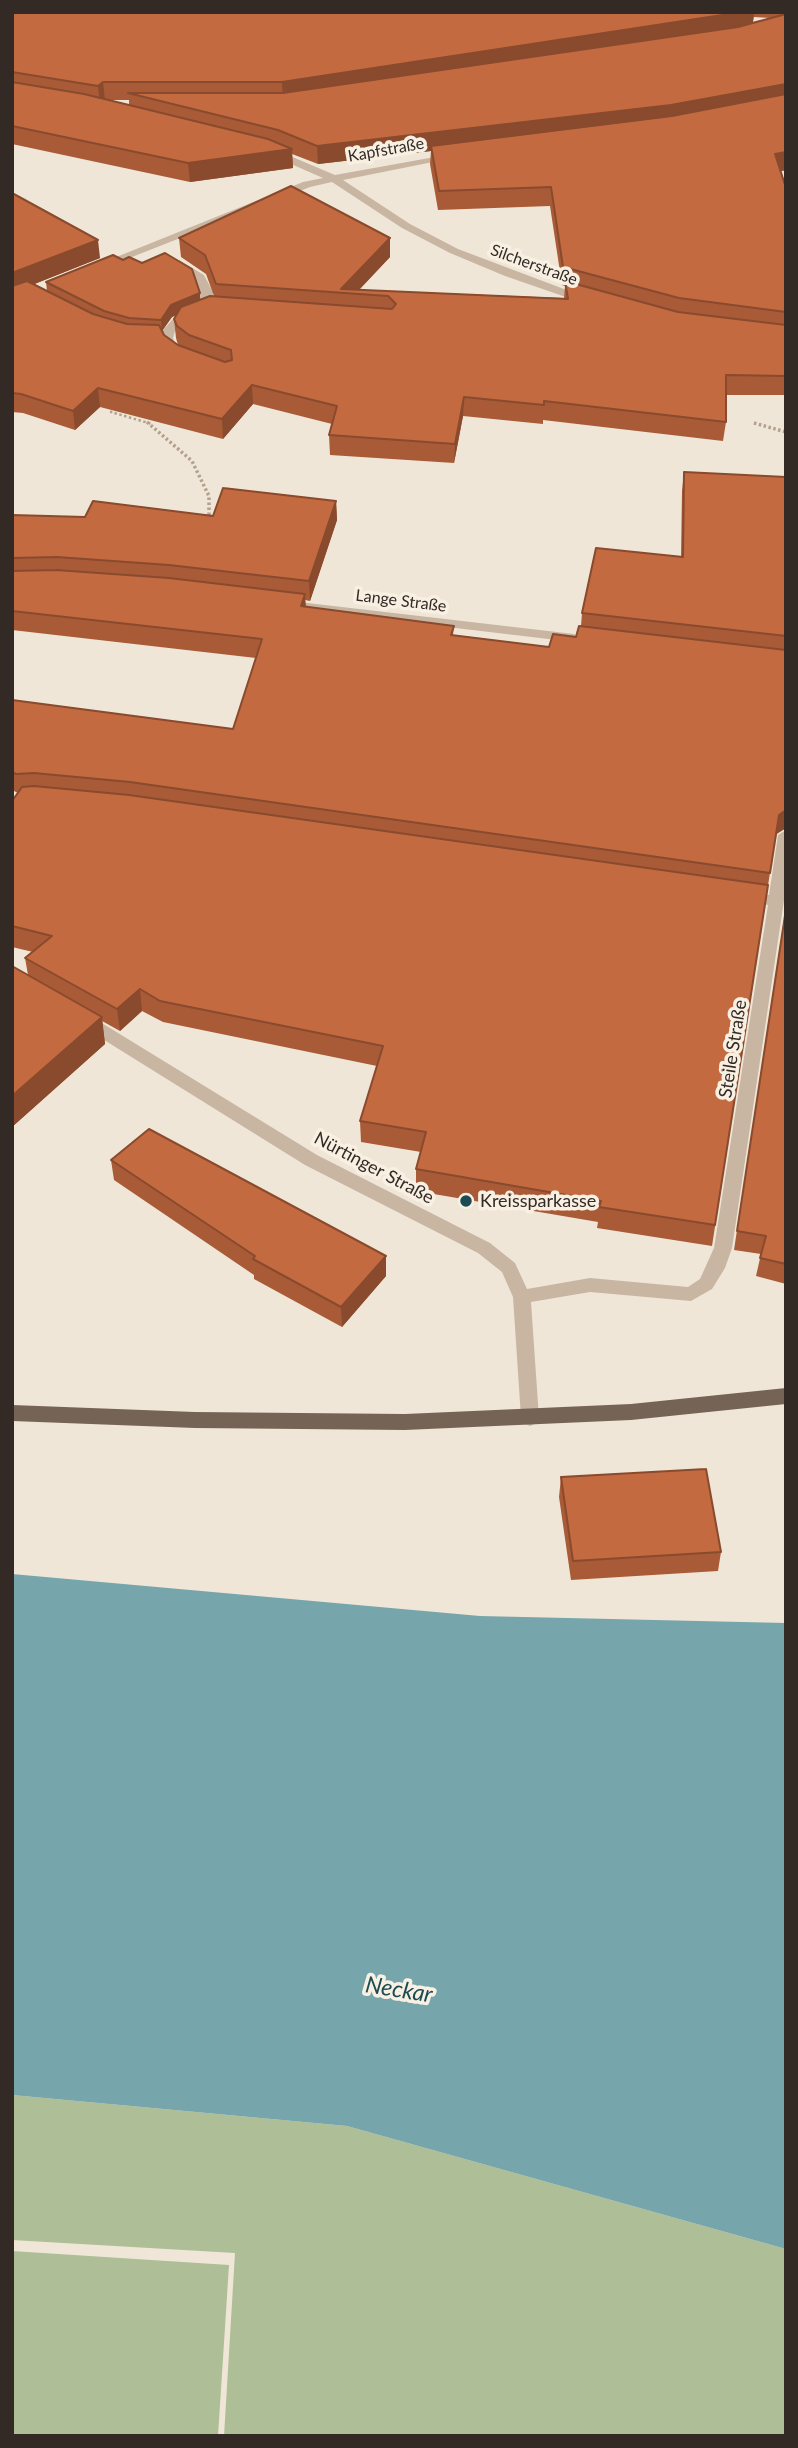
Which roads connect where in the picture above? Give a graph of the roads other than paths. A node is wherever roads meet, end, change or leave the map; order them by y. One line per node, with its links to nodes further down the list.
1 (262, 150): 3 (street, Silcherstraße)
2 (464, 154): 3 (street, Kapfstraße)
3 (331, 177): 4 (street, Kapfstraße); 6 (street, Silcherstraße)
4 (151, 247): 5 (street, Kapfstraße); 7 (street)
5 (91, 270)
6 (606, 306)
7 (195, 363)
8 (280, 604): 9 (street, Lange Straße)
9 (594, 641)
10 (786, 835): 12 (street, Steile Straße)
11 (734, 895): 12 (street)
12 (775, 901): 14 (street, Steile Straße)
13 (67, 1010): 14 (street, Nürtinger Straße)
14 (522, 1297): 17 (street, Nürtinger Straße)
15 (786, 1396): 17 (main road)
16 (12, 1413): 17 (main road)
17 (530, 1418)

